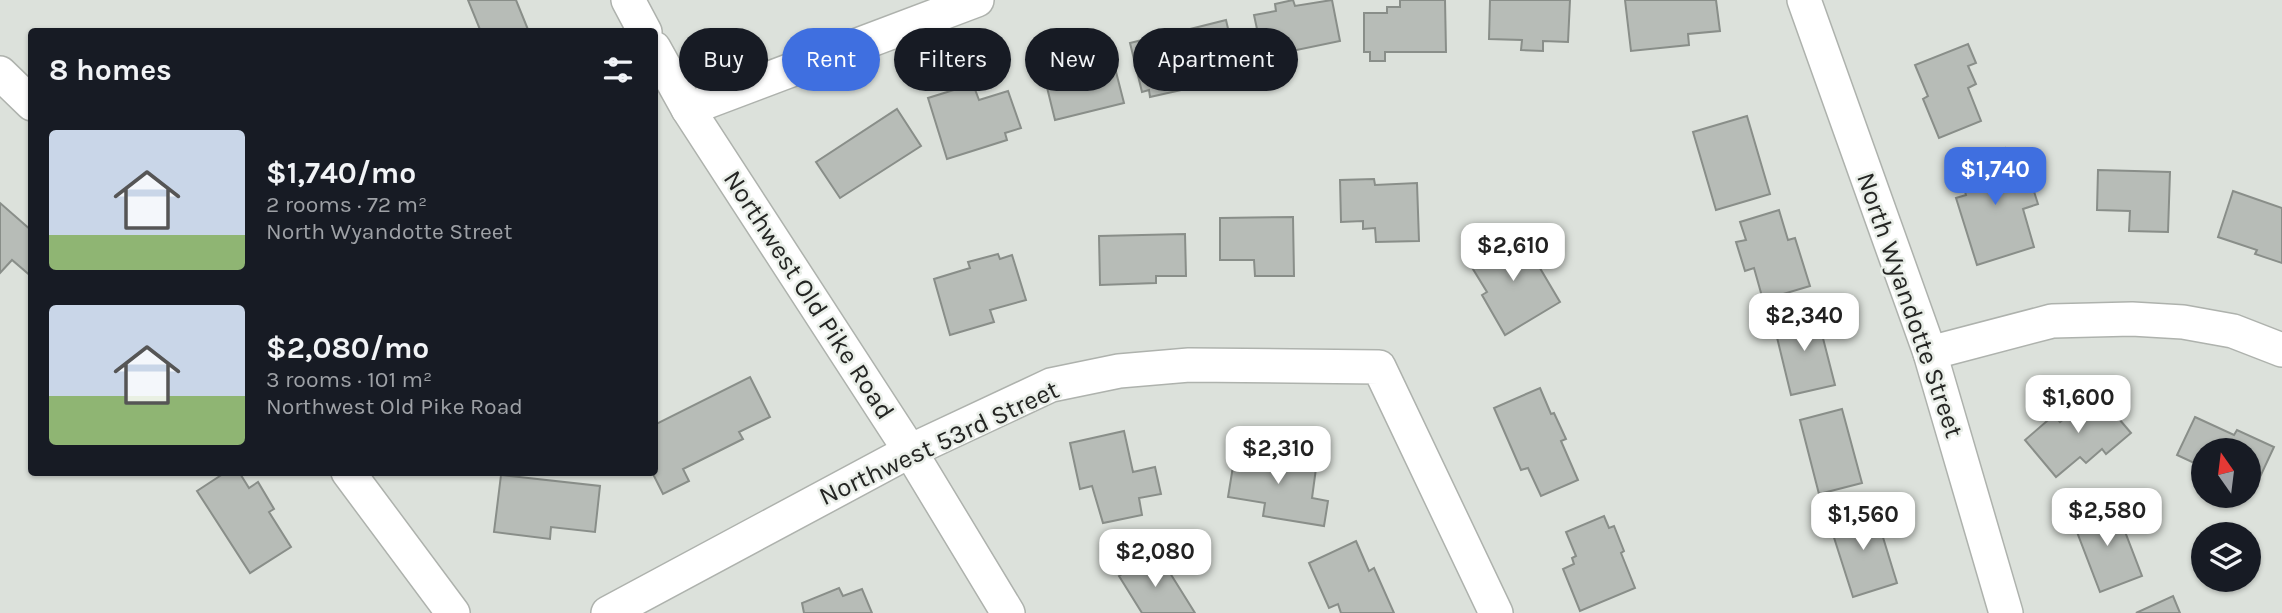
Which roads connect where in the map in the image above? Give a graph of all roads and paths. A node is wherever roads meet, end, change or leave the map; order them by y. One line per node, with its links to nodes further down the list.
1 (628, 0): 4 (street)
2 (977, 0): 8 (street)
3 (1804, 0): 10 (street, North Wyandotte Street)
4 (643, 28)
5 (658, 55): 8 (street, Northwest Old Pike Road)
6 (0, 72): 7 (street)
7 (28, 100)
8 (688, 109): 11 (street, Northwest Old Pike Road)
9 (2282, 350): 10 (street)
10 (1930, 353): 17 (street, North Wyandotte Street)
11 (910, 451): 14 (street, Northwest 53rd Street); 15 (street, Northwest Old Pike Road); 16 (street, Northwest 53rd Street)
12 (351, 476): 13 (street)
13 (453, 613)
14 (608, 613)
15 (1008, 613)
16 (1496, 613)
17 (2006, 613)

